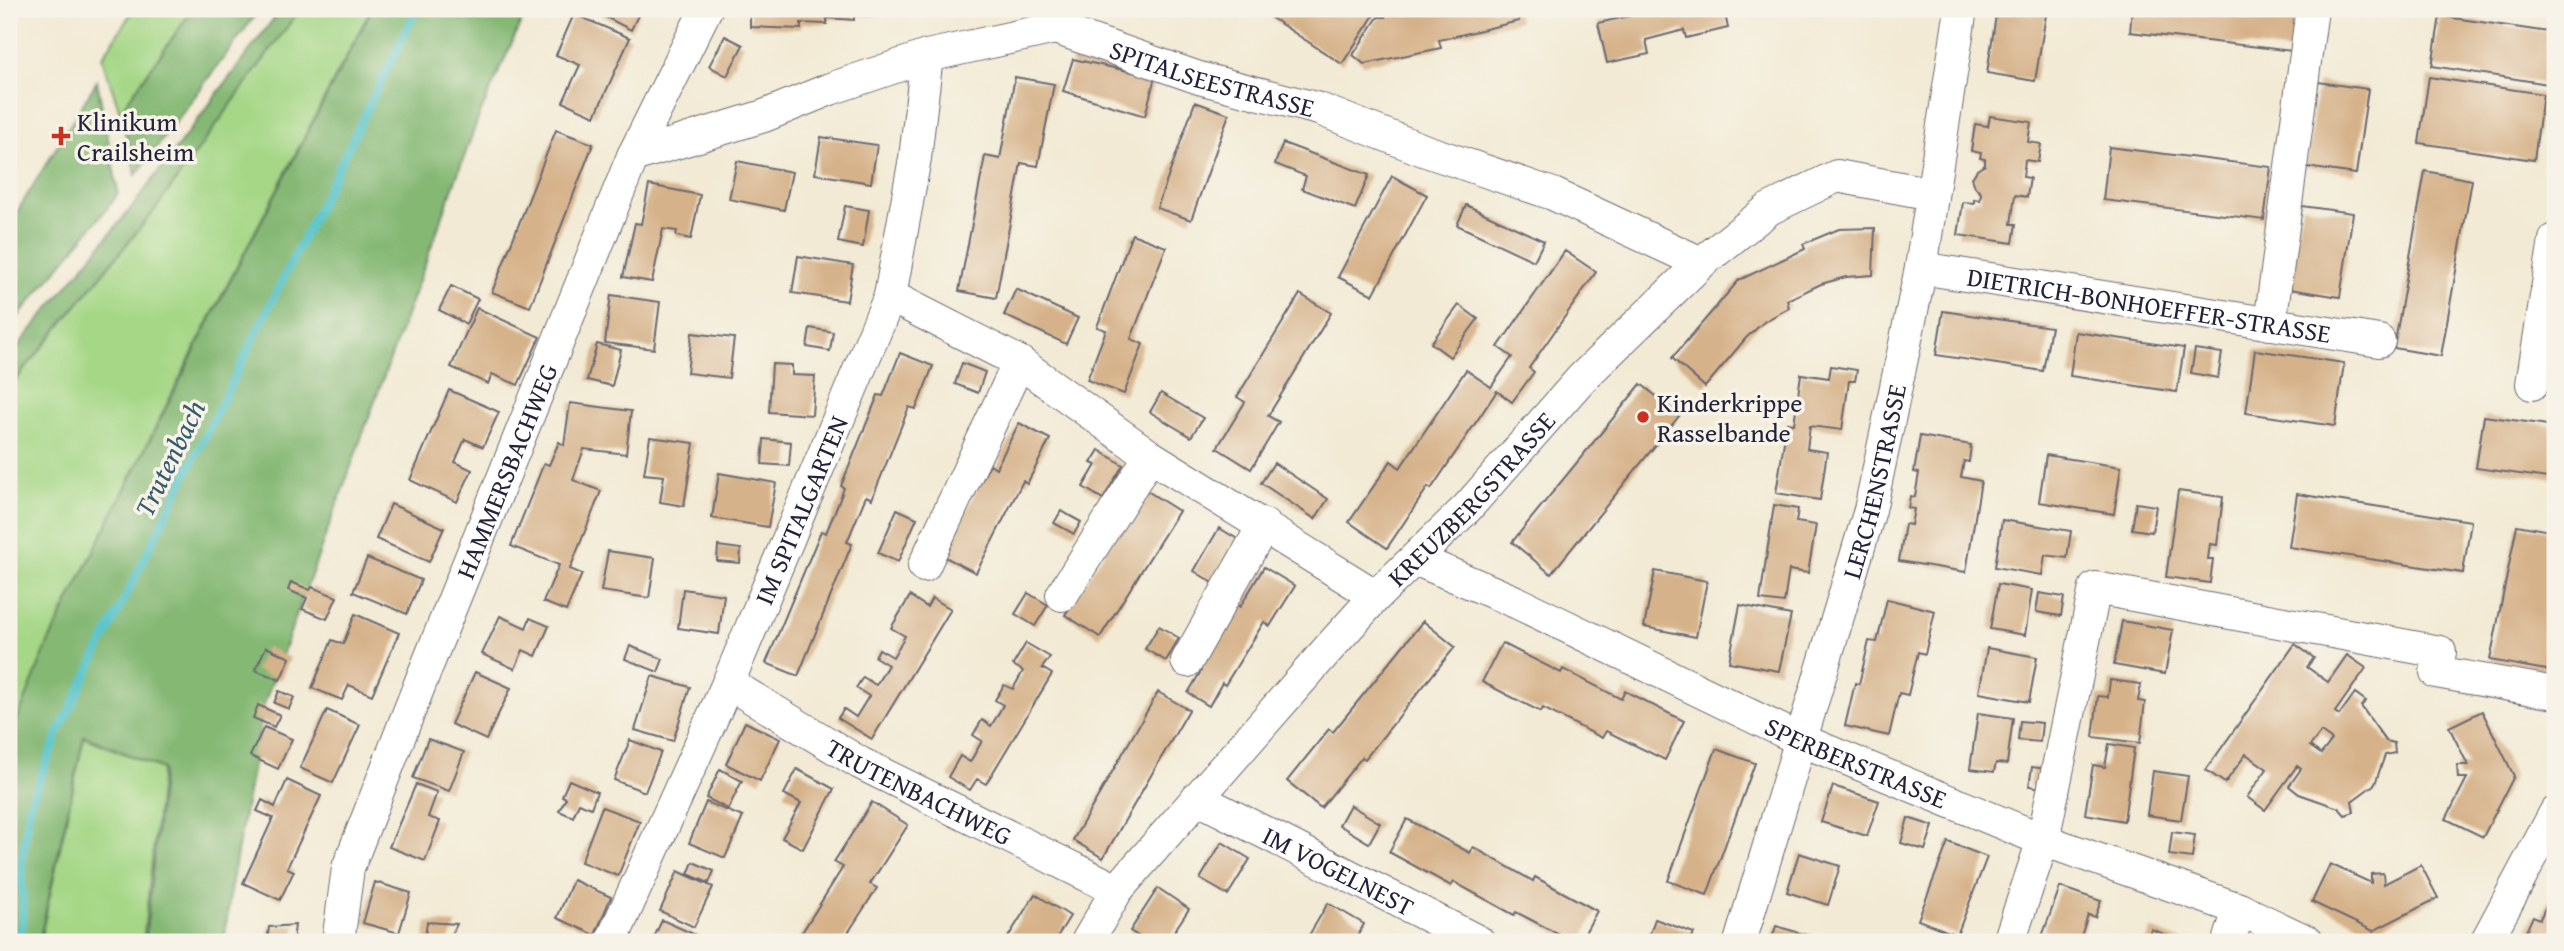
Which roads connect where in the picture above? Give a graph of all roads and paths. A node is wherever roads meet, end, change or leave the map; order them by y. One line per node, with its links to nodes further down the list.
1 (706, 9): 6 (street, HAMMERSBACHWEG)
2 (1961, 9): 7 (street, LERCHENSTRASSE)
3 (2312, 9): 12 (street)
4 (1056, 18): 5 (street, SPITALSEESTRASSE); 9 (street, SPITALSEESTRASSE)
5 (927, 56): 6 (street, SPITALSEESTRASSE); 11 (street, IM SPITALGARTEN)
6 (633, 156): 31 (street, HAMMERSBACHWEG)
7 (1931, 194): 9 (street, KREUZBERGSTRASSE); 10 (street, LERCHENSTRASSE)
8 (2555, 240): 15 (street)
9 (1701, 263): 18 (street, KREUZBERGSTRASSE)
10 (1921, 268): 12 (street, DIETRICH-BONHOEFFER-STRASSE); 25 (street, LERCHENSTRASSE)
11 (890, 296): 14 (street); 23 (street, IM SPITALGARTEN)
12 (2270, 324): 13 (street, DIETRICH-BONHOEFFER-STRASSE)
13 (2379, 341)
14 (1019, 362): 16 (street); 19 (street)
15 (2532, 384)
16 (1150, 456): 17 (street); 20 (street)
17 (1264, 525): 21 (street); 22 (street)
18 (1415, 559): 21 (street, KREUZBERGSTRASSE); 25 (street, SPERBERSTRASSE)
19 (924, 566)
20 (1062, 595)
21 (1376, 596): 26 (street, KREUZBERGSTRASSE)
22 (1187, 661)
23 (728, 683): 29 (street, TRUTENBACHWEG); 32 (street, IM SPITALGARTEN)
24 (2555, 693): 28 (street)
25 (1801, 740): 28 (street, SPERBERSTRASSE); 35 (street, LERCHENSTRASSE)
26 (1197, 798): 29 (street, KREUZBERGSTRASSE); 34 (street, IM VOGELNEST)
27 (2555, 815): 39 (street)
28 (2043, 840): 30 (street, SPERBERSTRASSE); 36 (street)
29 (1117, 890): 33 (street, KREUZBERGSTRASSE)
30 (2239, 909): 37 (street); 38 (street, SPERBERSTRASSE)
31 (338, 942)
32 (611, 942)
33 (1087, 942)
34 (1479, 942)
35 (1740, 942)
36 (2009, 942)
37 (2229, 942)
38 (2308, 942)
39 (2486, 942)

